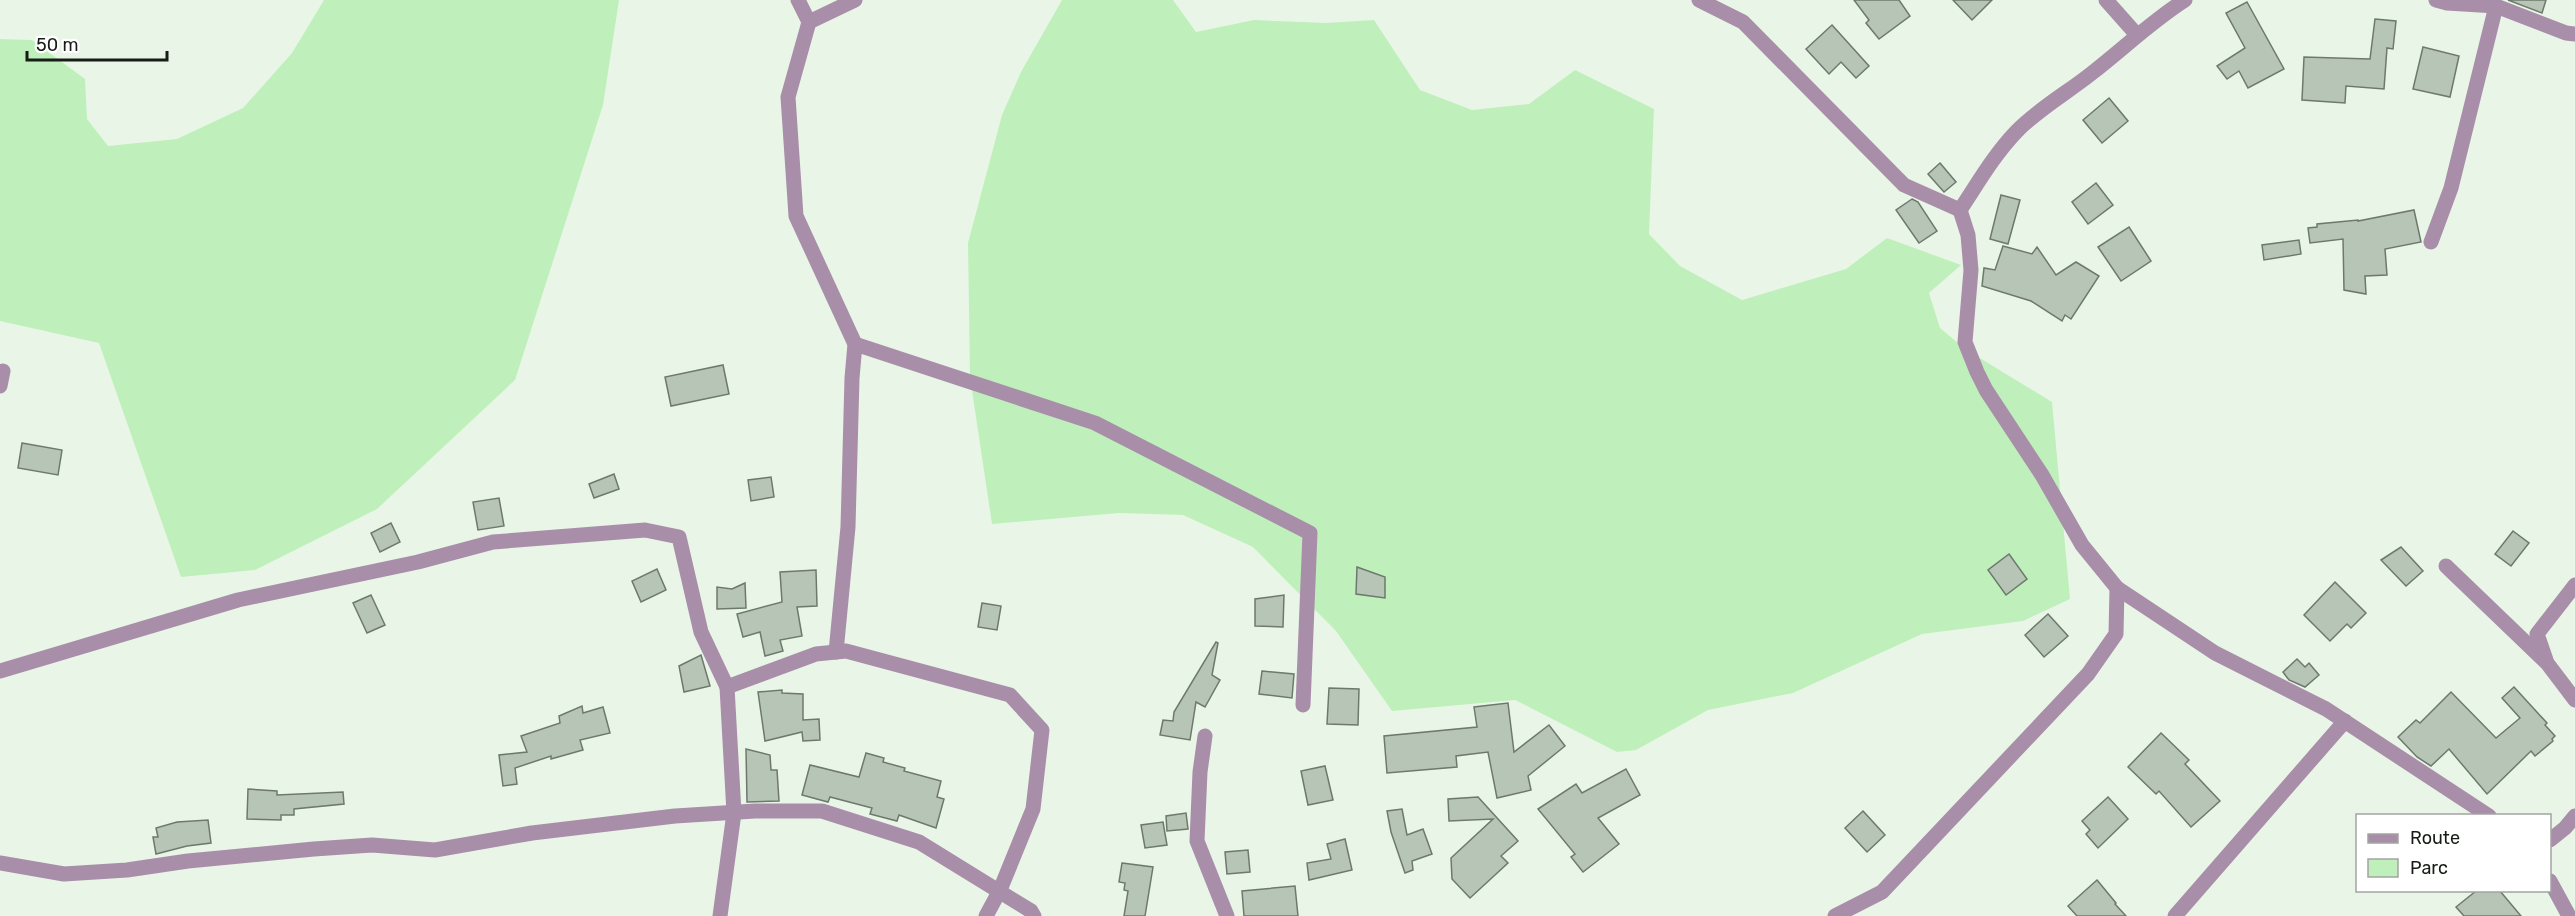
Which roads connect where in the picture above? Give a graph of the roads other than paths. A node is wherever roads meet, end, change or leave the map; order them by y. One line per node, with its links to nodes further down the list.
1 (798, 0): 8 (street)
2 (855, 0): 8 (street)
3 (1699, 0): 11 (street)
4 (2106, 0): 10 (street)
5 (2185, 0): 10 (street)
6 (2436, 0): 7 (street)
7 (2496, 6): 9 (street); 12 (street)
8 (809, 22): 13 (street)
9 (2575, 34)
10 (2137, 35): 11 (street)
11 (1960, 210): 18 (street)
12 (2431, 242)
13 (855, 344): 19 (street); 24 (street)
14 (3, 370): 15 (street)
15 (0, 386)
16 (2446, 566): 20 (street)
17 (2575, 585): 20 (street)
18 (2117, 588): 25 (street); 38 (street)
19 (836, 652): 22 (street); 33 (street)
20 (2547, 663): 23 (street)
21 (0, 671): 22 (street)
22 (727, 687): 27 (street)
23 (2575, 700)
24 (1303, 705)
25 (2345, 721): 28 (street); 39 (street)
26 (1205, 736): 37 (street)
27 (734, 813): 31 (street); 33 (street); 34 (street)
28 (2486, 814)
29 (2575, 816): 30 (street)
30 (2551, 839)
31 (0, 863)
32 (2551, 883): 40 (street)
33 (1000, 890): 35 (street); 36 (street)
34 (720, 916)
35 (986, 916)
36 (1034, 916)
37 (1227, 916)
38 (1835, 916)
39 (2175, 916)
40 (2569, 916)

